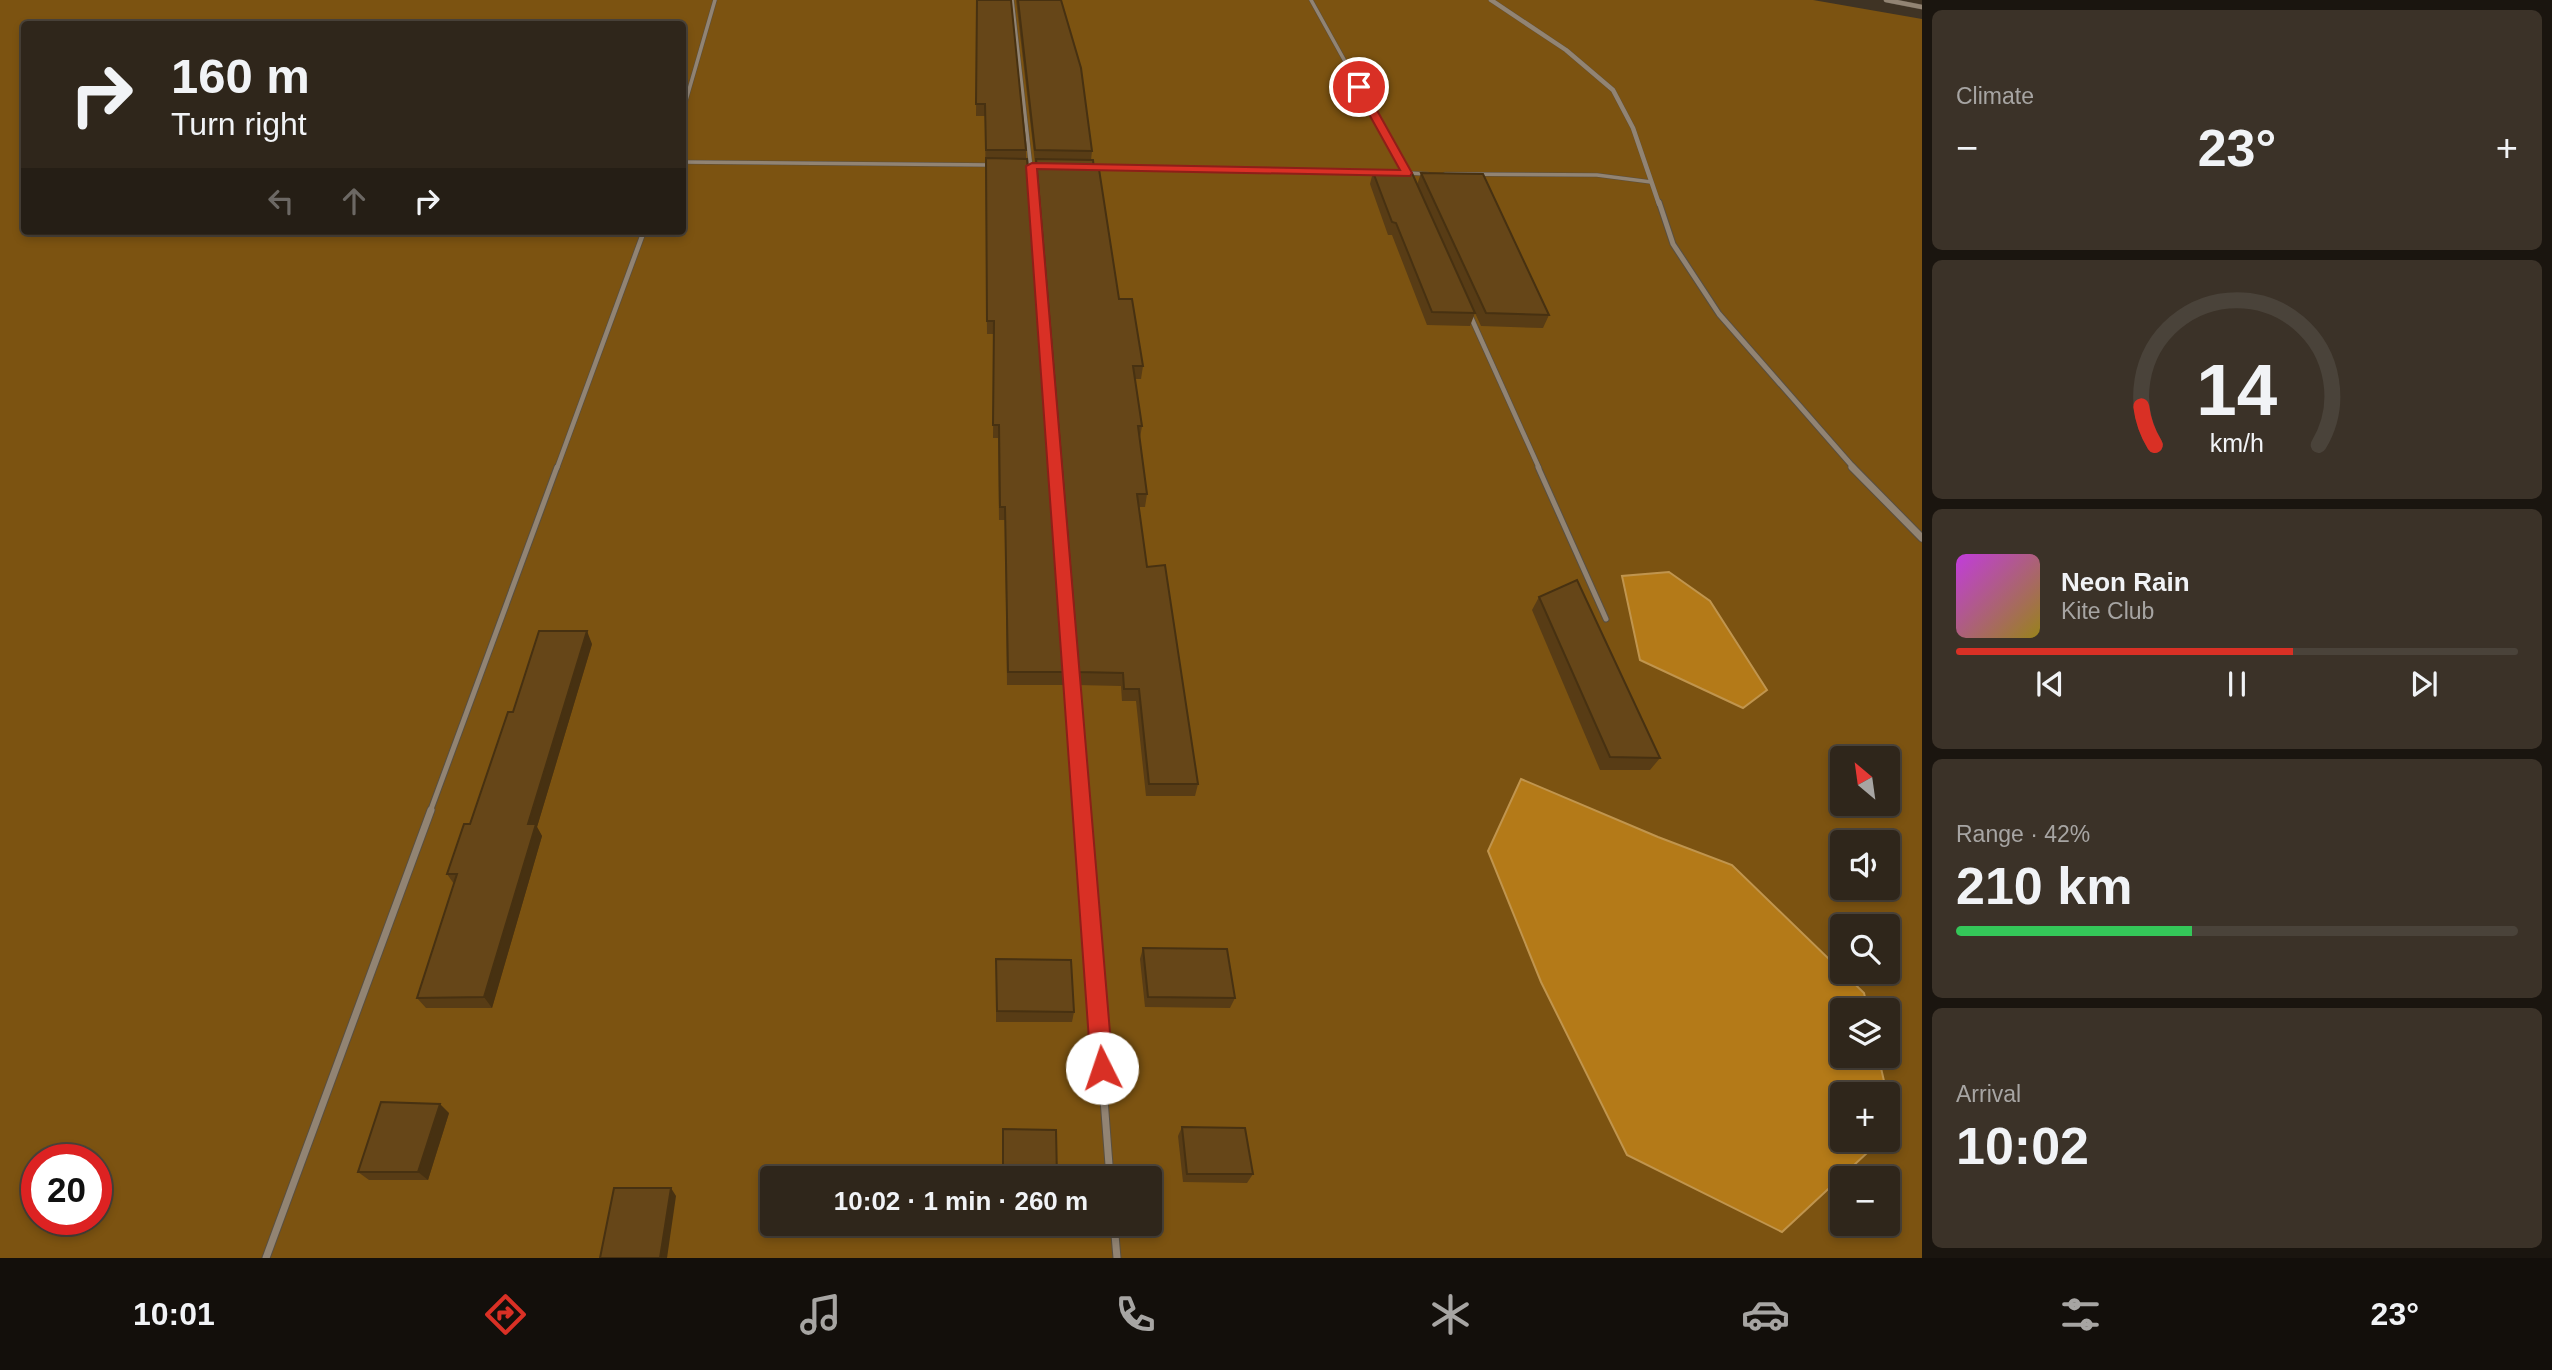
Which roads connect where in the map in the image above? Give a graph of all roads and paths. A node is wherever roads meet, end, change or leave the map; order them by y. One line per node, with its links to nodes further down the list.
1 (715, 0): 7 (lane)
2 (1012, 0): 11 (lane)
3 (1311, 0): 15 (lane)
4 (1491, 0): 16 (street)
5 (1886, 0): 6 (street)
6 (1922, 7)
7 (686, 100)
8 (686, 162): 9 (lane)
9 (1004, 166)
10 (1018, 166): 11 (lane)
11 (1032, 166): 22 (lane)
12 (1087, 167): 13 (lane)
13 (1379, 173)
14 (1393, 173): 15 (lane)
15 (1407, 173): 16 (lane); 17 (lane)
16 (1651, 182): 20 (street)
17 (1413, 186)
18 (643, 235): 24 (lane)
19 (1469, 313): 21 (lane)
20 (1922, 538)
21 (1606, 619)
22 (1109, 1166)
23 (1115, 1236): 25 (lane)
24 (266, 1258)
25 (1117, 1258)

